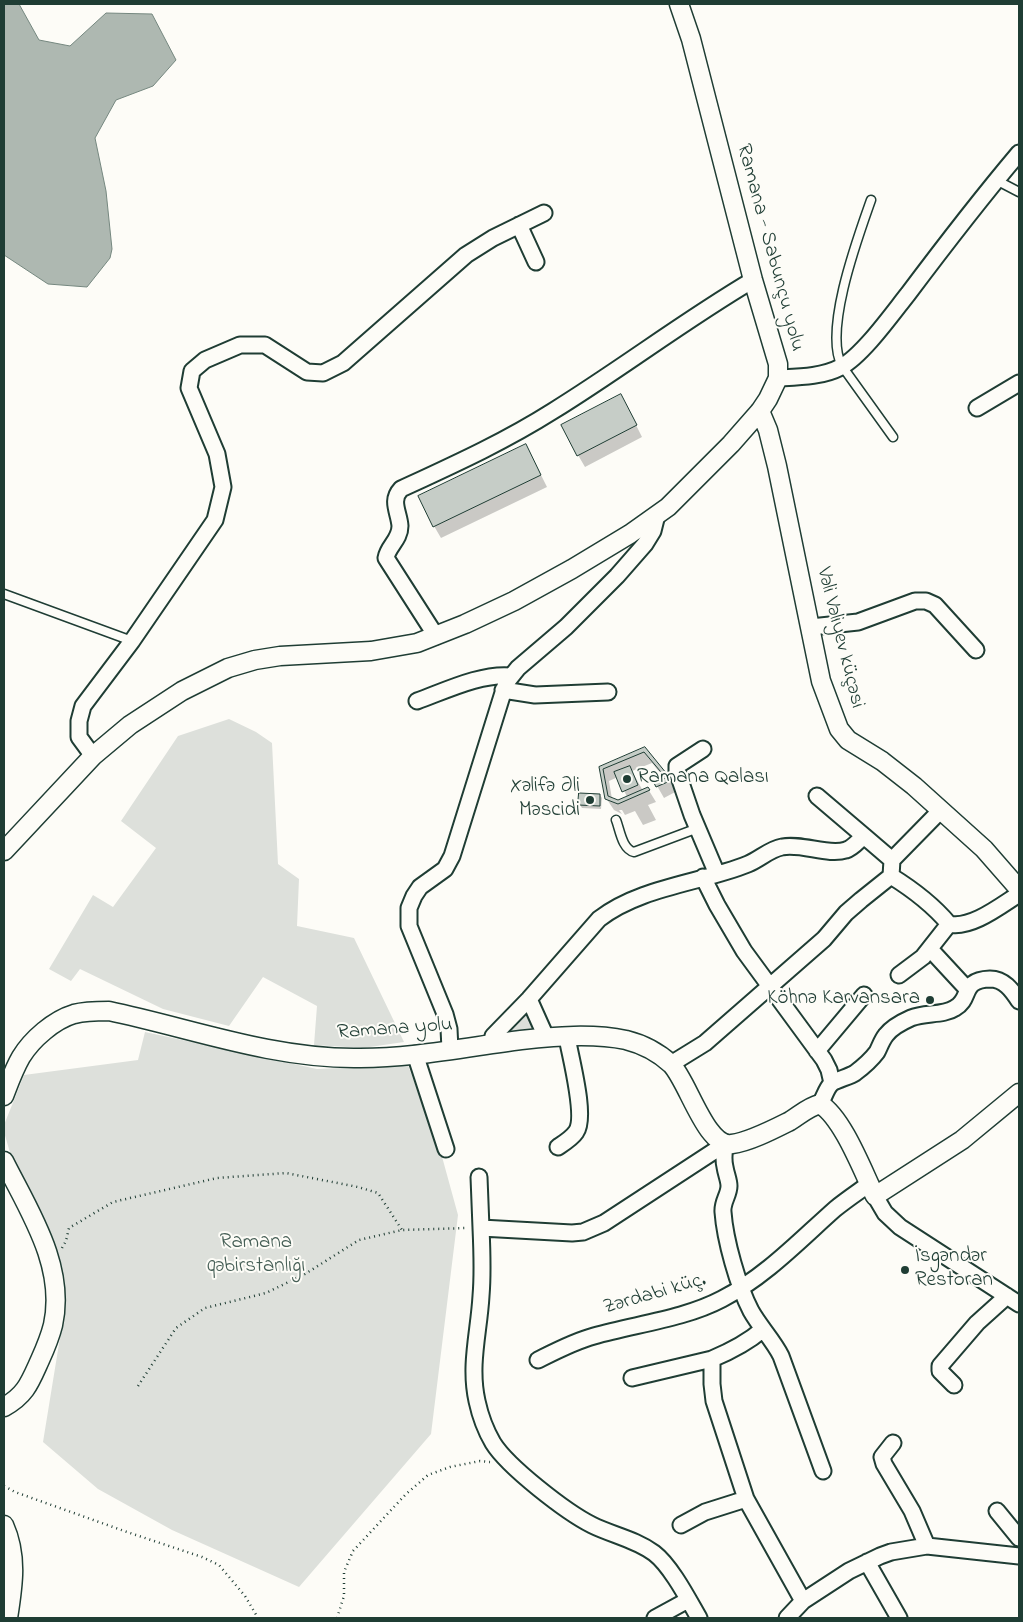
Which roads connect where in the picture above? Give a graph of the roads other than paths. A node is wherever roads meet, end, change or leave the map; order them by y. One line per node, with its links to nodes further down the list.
1 (679, 4): 9 (street, Ramana - Sabunçu yolu)
2 (1019, 153): 3 (street)
3 (996, 180): 4 (lane); 10 (street)
4 (1019, 192)
5 (871, 200): 10 (lane)
6 (544, 213): 7 (street)
7 (519, 225): 8 (street); 20 (street)
8 (536, 262)
9 (754, 280): 11 (street, Ramana - Sabunçu yolu); 19 (street)
10 (842, 366): 11 (street); 15 (lane)
11 (778, 378): 14 (street, Ramana - Sabunçu yolu)
12 (1019, 383): 13 (street)
13 (977, 408)
14 (760, 411): 16 (street, Ramana - Sabunçu yolu); 18 (street, Vəli Vəliyev küçəsi)
15 (893, 437)
16 (657, 515): 19 (street, Ramana - Sabunçu yolu); 22 (street)
17 (4, 594): 20 (lane)
18 (811, 627): 21 (street); 29 (street, Vəli Vəliyev küçəsi)
19 (436, 636): 27 (street, Ramana - Sabunçu yolu)
20 (132, 641): 27 (street)
21 (976, 650)
22 (511, 676): 23 (street); 25 (street)
23 (503, 690): 24 (street); 50 (street)
24 (608, 692)
25 (417, 701)
26 (703, 749): 31 (street)
27 (93, 756): 33 (street, Ramana - Sabunçu yolu)
28 (818, 796): 32 (street)
29 (941, 810): 34 (street); 37 (street, Vəli Vəliyev küçəsi)
30 (616, 820): 31 (lane)
31 (698, 828): 35 (street)
32 (864, 836): 34 (street); 35 (street)
33 (4, 852)
34 (892, 860): 36 (street)
35 (710, 875): 42 (street); 45 (street)
36 (890, 876): 39 (street); 42 (street)
37 (1019, 889)
38 (1019, 894): 39 (street)
39 (949, 924): 40 (street)
40 (930, 949): 41 (street); 43 (street)
41 (899, 975)
42 (769, 985): 51 (street); 53 (street)
43 (967, 988): 46 (street); 54 (street)
44 (864, 995): 51 (street)
45 (529, 999): 48 (street); 49 (street)
46 (1019, 1001)
47 (567, 1037): 48 (street, Ramana yolu); 53 (street, Ramana yolu); 59 (street)
48 (546, 1038): 49 (street, Ramana yolu)
49 (492, 1044): 50 (street, Ramana yolu)
50 (450, 1049): 52 (street, Ramana yolu)
51 (817, 1051): 54 (street)
52 (415, 1054): 56 (street, Ramana yolu); 60 (street)
53 (671, 1064): 58 (street, Ramana yolu)
54 (832, 1083): 57 (street)
55 (1019, 1093): 63 (street, Zərdabi küç.)
56 (4, 1096)
57 (820, 1104): 58 (street); 63 (street)
58 (725, 1144): 64 (street); 65 (street)
59 (558, 1147)
60 (446, 1149)
61 (4, 1161): 72 (street)
62 (478, 1177): 64 (street)
63 (872, 1190): 65 (street, Zərdabi küç.); 66 (street)
64 (481, 1228): 83 (street)
65 (742, 1288): 67 (street); 69 (street, Zərdabi küç.)
66 (1015, 1300): 71 (street)
67 (762, 1330): 68 (street); 74 (street)
68 (712, 1359): 70 (street); 75 (street)
69 (538, 1360)
70 (632, 1378)
71 (954, 1386)
72 (4, 1407)
73 (892, 1443): 80 (street)
74 (823, 1471)
75 (746, 1498): 78 (street); 84 (street)
76 (997, 1511): 79 (street)
77 (4, 1525): 85 (street)
78 (681, 1525)
79 (1019, 1538)
80 (927, 1546): 81 (street); 82 (street)
81 (1019, 1556)
82 (867, 1562): 84 (street); 89 (street)
83 (688, 1600): 86 (street); 87 (street)
84 (803, 1601): 88 (street)
85 (8, 1618)
86 (655, 1618)
87 (699, 1618)
88 (787, 1618)
89 (899, 1618)

